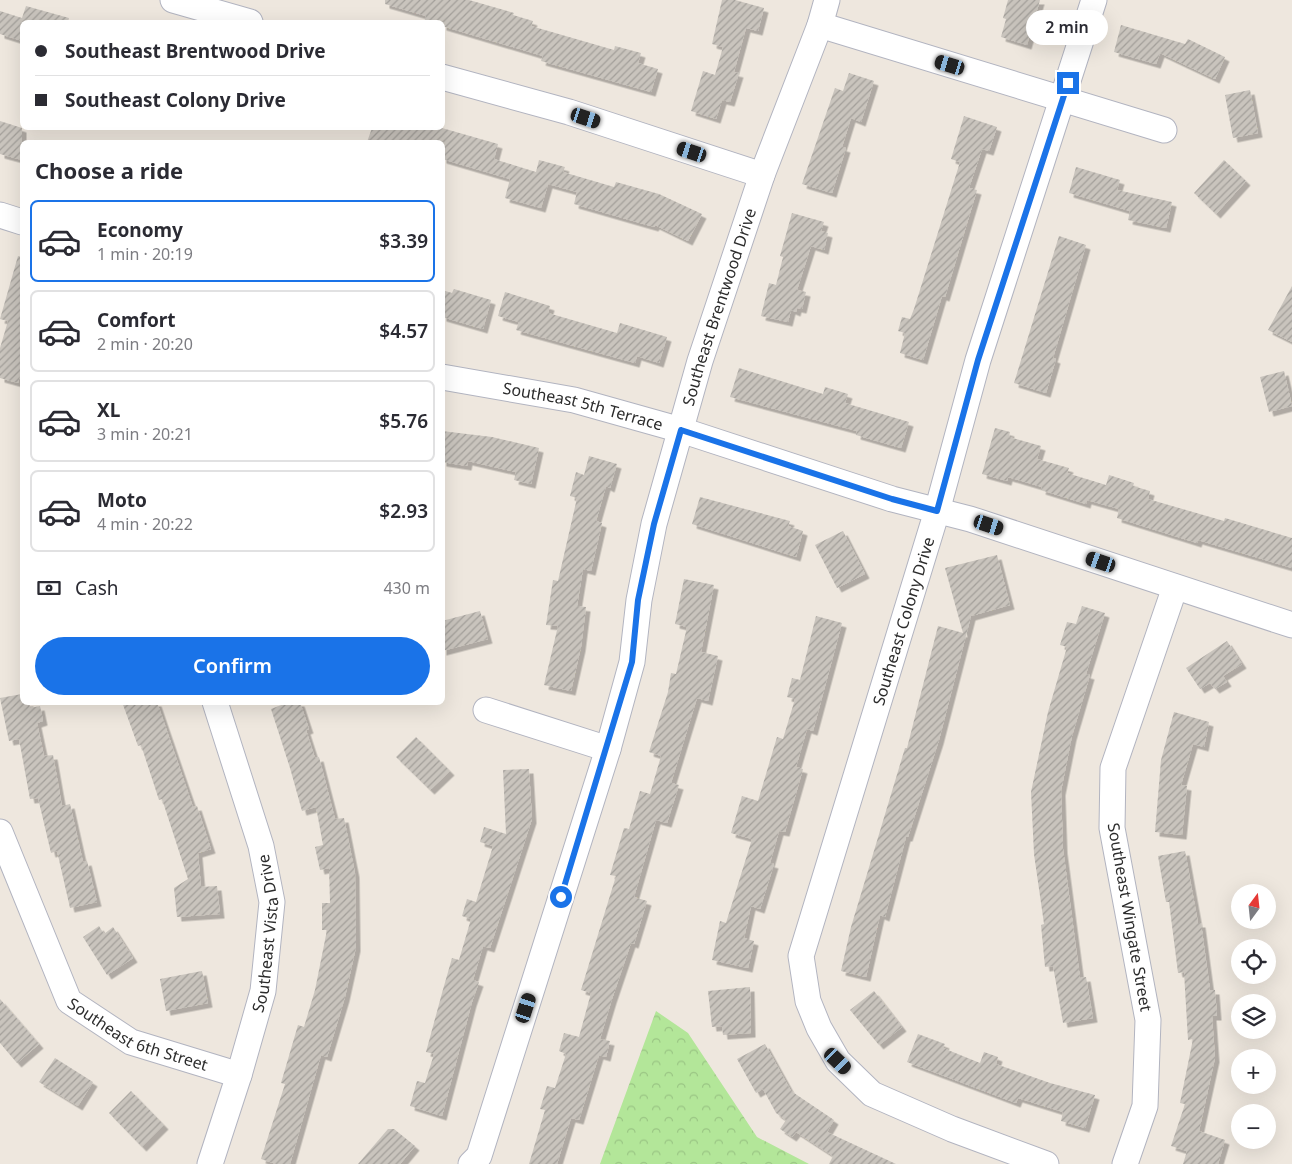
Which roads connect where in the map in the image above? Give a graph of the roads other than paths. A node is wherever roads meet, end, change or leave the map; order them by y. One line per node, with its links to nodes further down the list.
1 (173, 0): 4 (street)
2 (827, 0): 5 (street, Southeast Brentwood Drive)
3 (1094, 0): 7 (street, Southeast Colony Drive)
4 (243, 20)
5 (820, 25): 7 (street); 9 (street, Southeast Brentwood Drive)
6 (445, 78): 9 (street)
7 (1062, 100): 8 (street); 12 (street, Southeast Colony Drive)
8 (1164, 130)
9 (762, 175): 11 (street, Southeast Brentwood Drive)
10 (445, 378): 11 (street, Southeast 5th Terrace)
11 (681, 430): 12 (street, Southeast 5th Terrace); 17 (street, Southeast Brentwood Drive)
12 (937, 511): 13 (street, Southeast 5th Terrace); 22 (street, Southeast Colony Drive)
13 (1175, 587): 14 (street, Southeast 5th Terrace); 23 (street, Southeast Wingate Street)
14 (1292, 625)
15 (217, 705): 19 (street, Southeast Vista Drive)
16 (486, 710): 17 (street)
17 (608, 749): 21 (street, Southeast Brentwood Drive)
18 (0, 832): 19 (street, Southeast 6th Street)
19 (240, 1075): 20 (street, Southeast Vista Drive)
20 (210, 1164)
21 (471, 1164)
22 (1046, 1164)
23 (1125, 1164)

